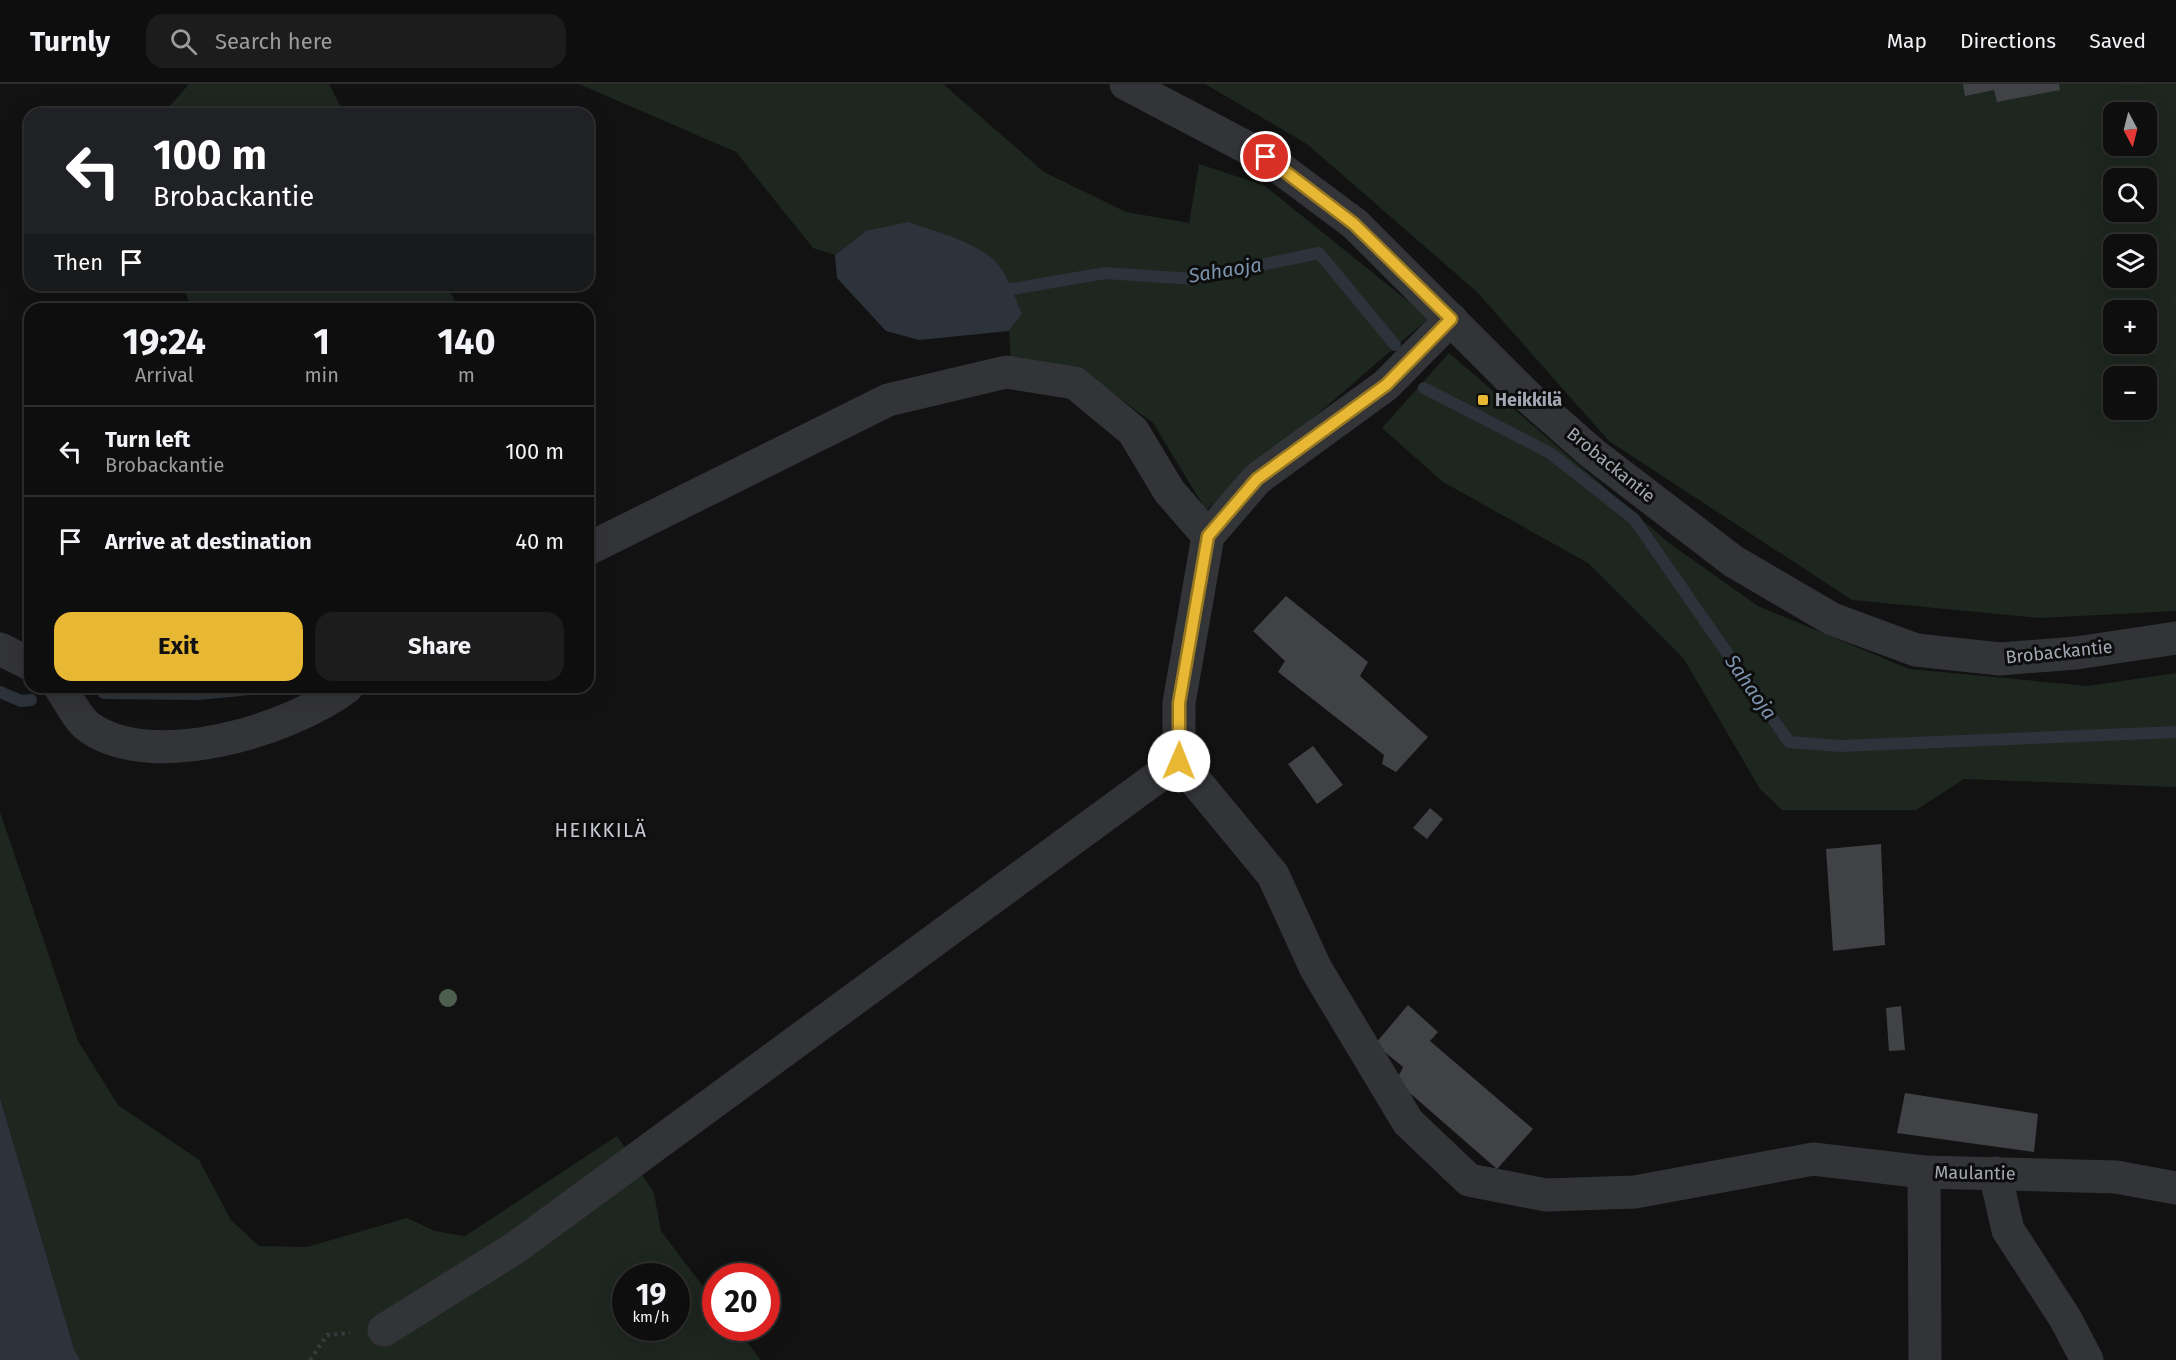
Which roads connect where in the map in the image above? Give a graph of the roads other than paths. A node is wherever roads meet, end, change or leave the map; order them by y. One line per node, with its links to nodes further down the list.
1 (1126, 84): 2 (street, Brobackantie)
2 (1451, 319): 3 (street); 5 (street, Brobackantie)
3 (1208, 536): 4 (street); 10 (street)
4 (594, 546)
5 (2176, 638)
6 (0, 649): 7 (street)
7 (24, 661)
8 (64, 693): 9 (street)
9 (336, 693)
10 (1179, 761): 11 (street); 14 (street)
11 (1924, 1172): 12 (street, Maulantie); 15 (street, Maulantie)
12 (1995, 1173): 13 (street, Maulantie); 16 (street)
13 (2176, 1188)
14 (384, 1330)
15 (1925, 1360)
16 (2087, 1360)

